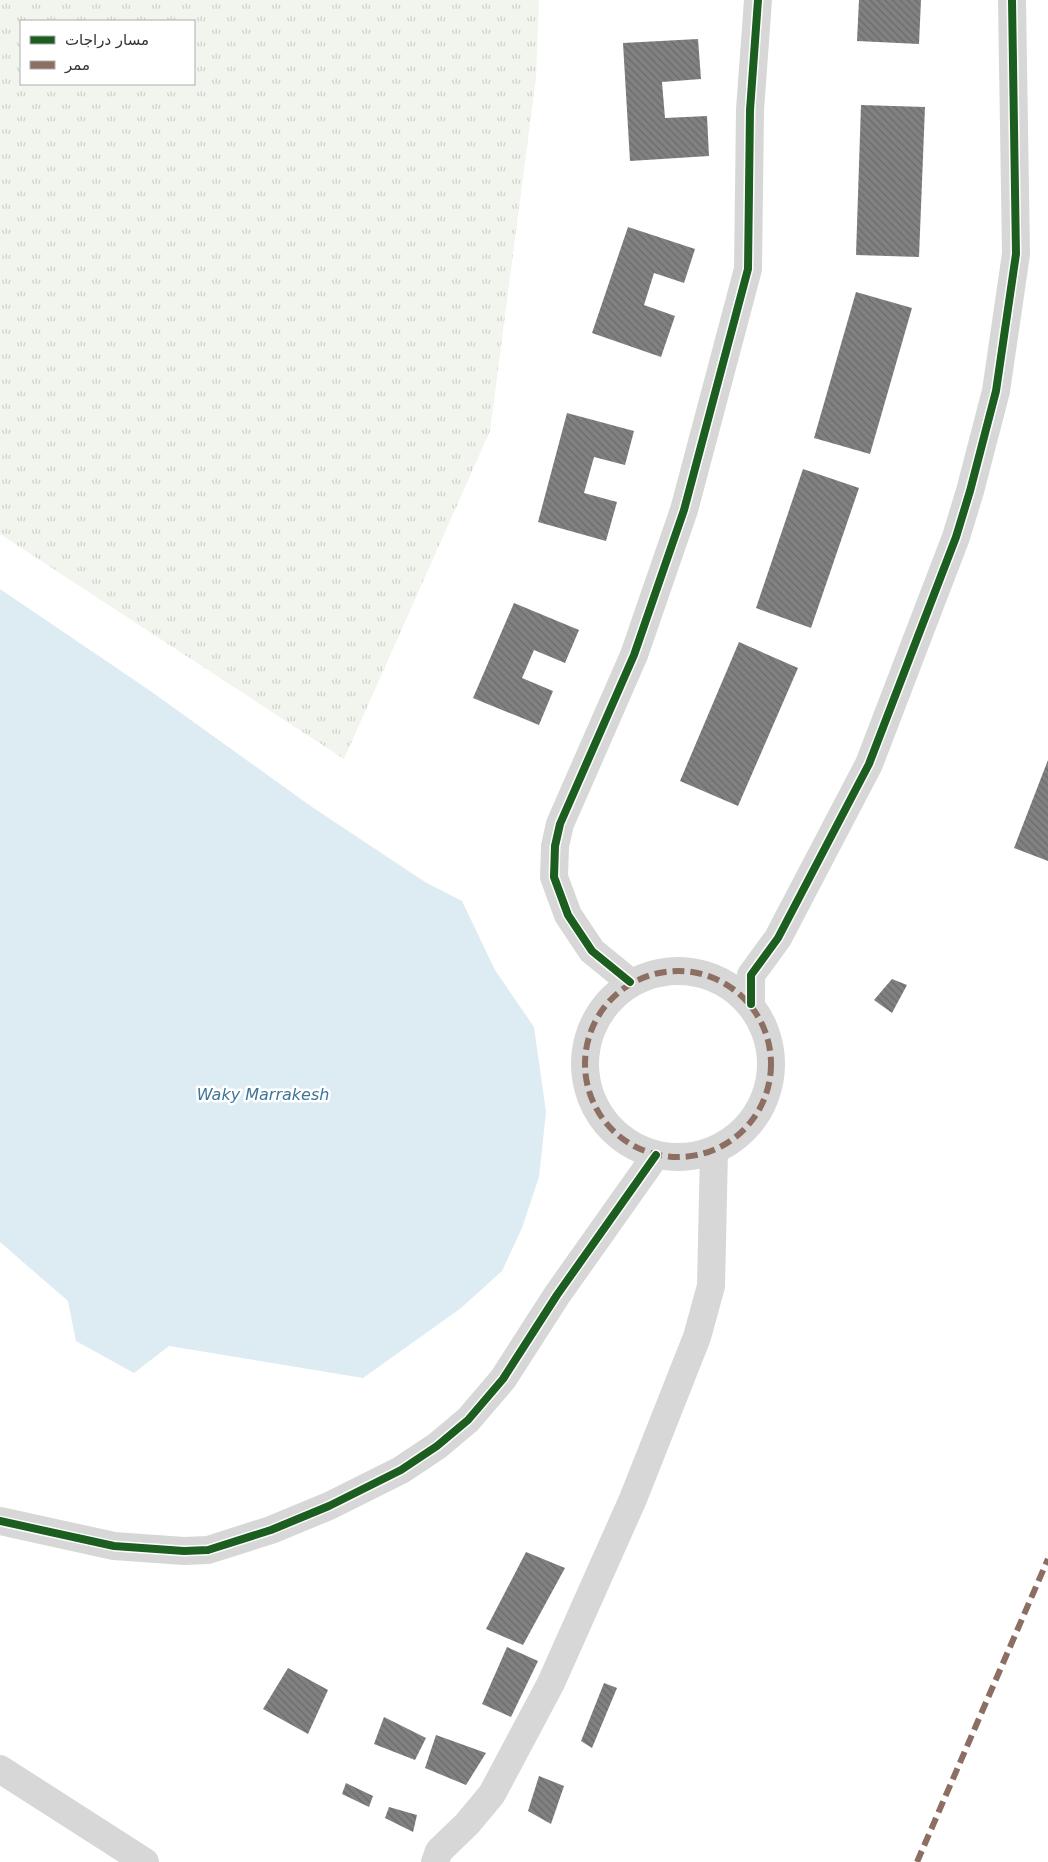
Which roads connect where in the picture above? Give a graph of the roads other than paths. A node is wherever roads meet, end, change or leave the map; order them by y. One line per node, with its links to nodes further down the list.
1 (758, 0): 3 (street)
2 (1012, 0): 4 (street)
3 (630, 982): 4 (street); 6 (street)
4 (751, 1004): 5 (street)
5 (714, 1150): 6 (street); 10 (street)
6 (656, 1155): 7 (street)
7 (0, 1521)
8 (0, 1769): 9 (street)
9 (145, 1862)
10 (435, 1862)

